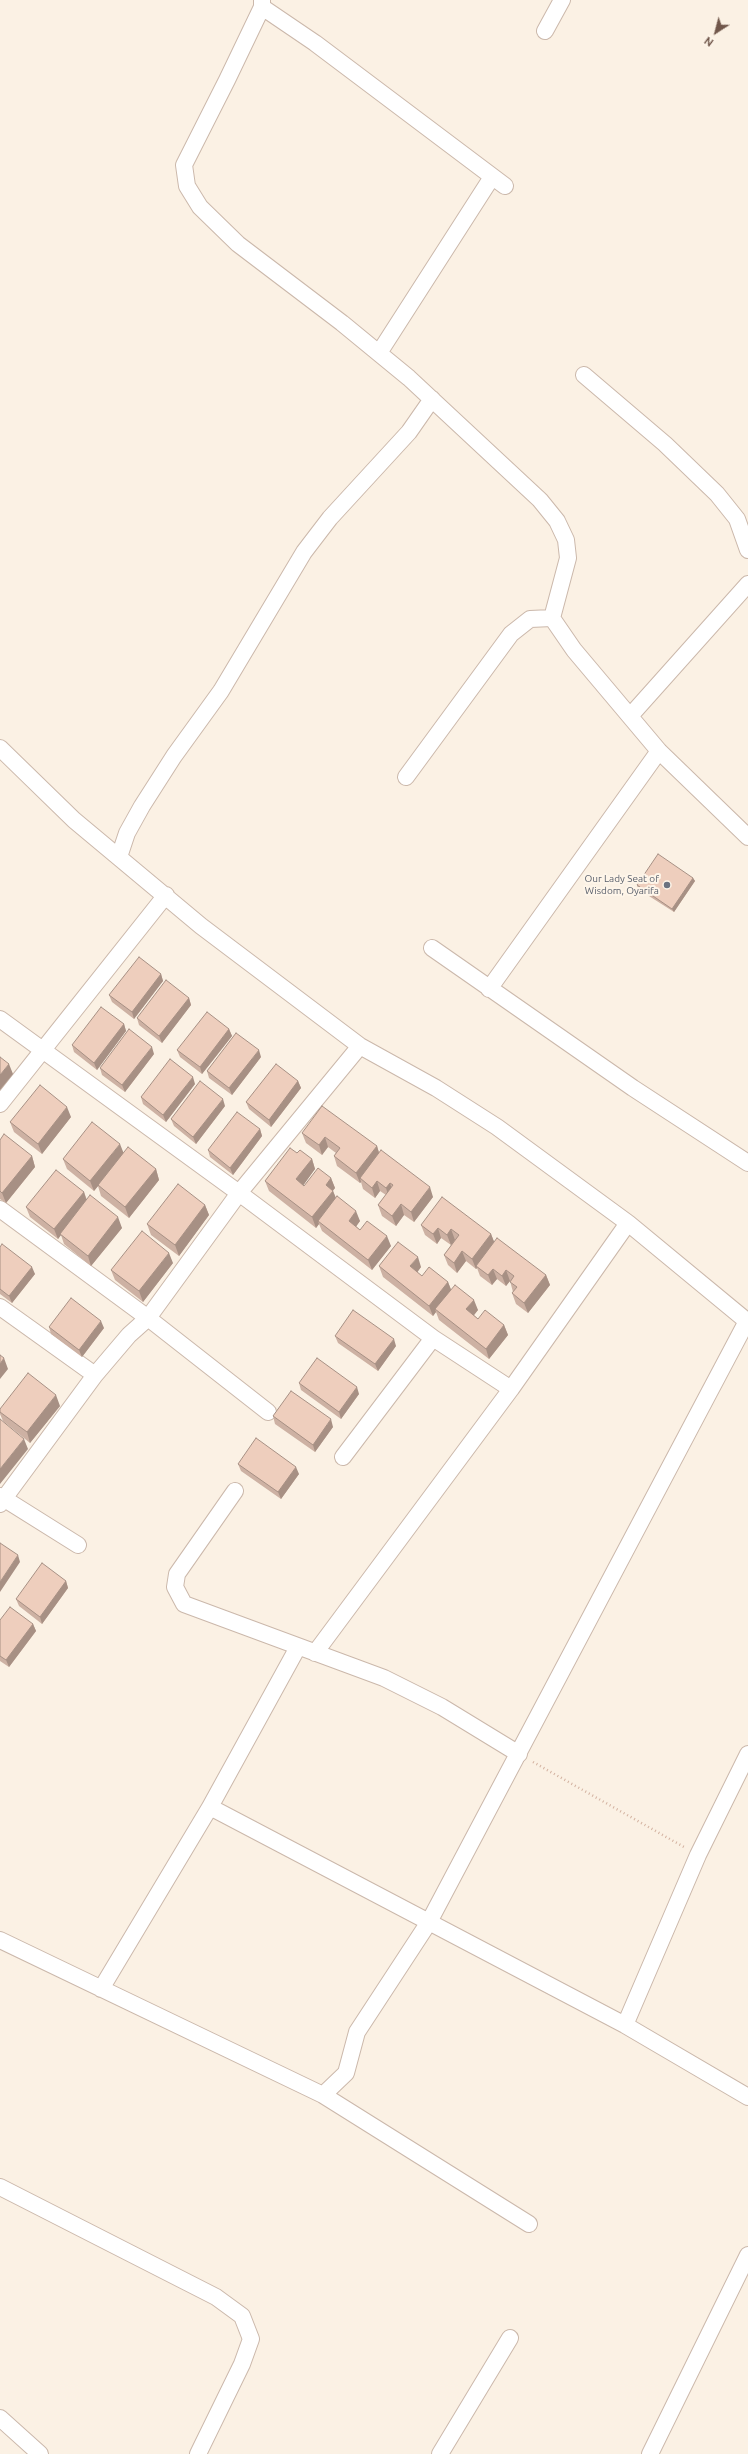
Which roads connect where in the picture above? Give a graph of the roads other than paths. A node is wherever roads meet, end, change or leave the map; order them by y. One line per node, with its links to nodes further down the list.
1 (562, 0): 3 (street)
2 (262, 3): 4 (street); 4 (street)
3 (545, 31)
4 (379, 353): 6 (street)
5 (584, 375): 7 (street)
6 (432, 399): 9 (street); 15 (street)
7 (748, 550)
8 (748, 584): 10 (street)
9 (552, 618): 10 (street); 13 (street)
10 (631, 715): 12 (street)
11 (0, 748): 15 (street)
12 (659, 751): 14 (street); 18 (street)
13 (406, 777)
14 (748, 838)
15 (119, 857): 16 (street)
16 (166, 895): 20 (street); 21 (street)
17 (432, 948): 18 (street)
18 (489, 989): 23 (street)
19 (0, 1019): 21 (street)
20 (360, 1046): 24 (street); 26 (street)
21 (43, 1050): 22 (street); 24 (street)
22 (0, 1104)
23 (748, 1163)
24 (239, 1193): 28 (street); 30 (street)
25 (0, 1209): 28 (street)
26 (628, 1223): 29 (street); 32 (street)
27 (0, 1307): 31 (street)
28 (148, 1318): 31 (street); 33 (street)
29 (747, 1321): 40 (street)
30 (433, 1338): 32 (street); 34 (street)
31 (96, 1375): 36 (street)
32 (511, 1389): 39 (street)
33 (268, 1412)
34 (342, 1457)
35 (235, 1490): 38 (street)
36 (1, 1500): 37 (street)
37 (78, 1544)
38 (298, 1647): 39 (street); 42 (street)
39 (315, 1653): 40 (street)
40 (519, 1754): 43 (street)
41 (748, 1754): 46 (street)
42 (210, 1807): 43 (street); 45 (street)
43 (429, 1922): 46 (street); 47 (street)
44 (0, 1940): 45 (street)
45 (102, 1989): 47 (street)
46 (625, 2025): 48 (street)
47 (323, 2096): 50 (street)
48 (748, 2096)
49 (0, 2187): 55 (street)
50 (529, 2224)
51 (748, 2255): 57 (street)
52 (510, 2338): 56 (street)
53 (0, 2418): 54 (street)
54 (40, 2454)
55 (198, 2454)
56 (440, 2454)
57 (650, 2454)

